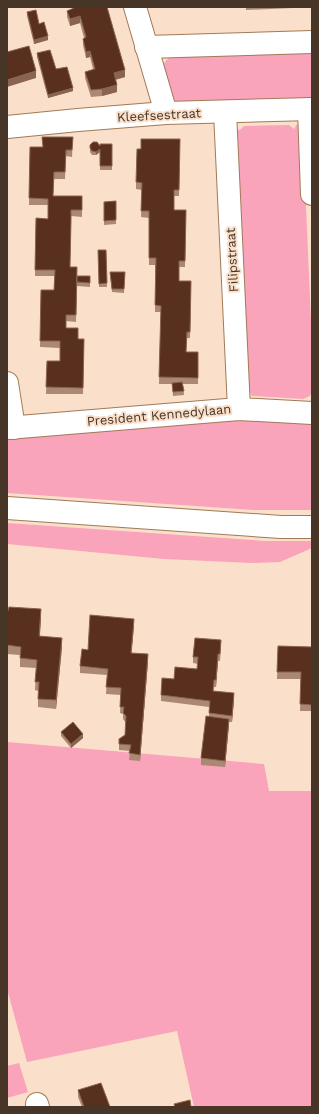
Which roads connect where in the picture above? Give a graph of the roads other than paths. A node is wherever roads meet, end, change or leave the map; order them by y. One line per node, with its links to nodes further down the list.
1 (135, 7): 3 (street)
2 (312, 42): 3 (street)
3 (146, 47): 6 (street)
4 (310, 109): 5 (street, Kleefsestraat); 8 (street)
5 (225, 112): 6 (street, Kleefsestraat); 10 (street, Filipstraat)
6 (166, 113): 7 (street, Kleefsestraat)
7 (7, 127)
8 (312, 194)
9 (7, 383): 12 (street)
10 (238, 408): 11 (street, President Kennedylaan); 12 (street, President Kennedylaan)
11 (312, 413)
12 (11, 428)
13 (7, 508): 14 (street)
14 (312, 527)

